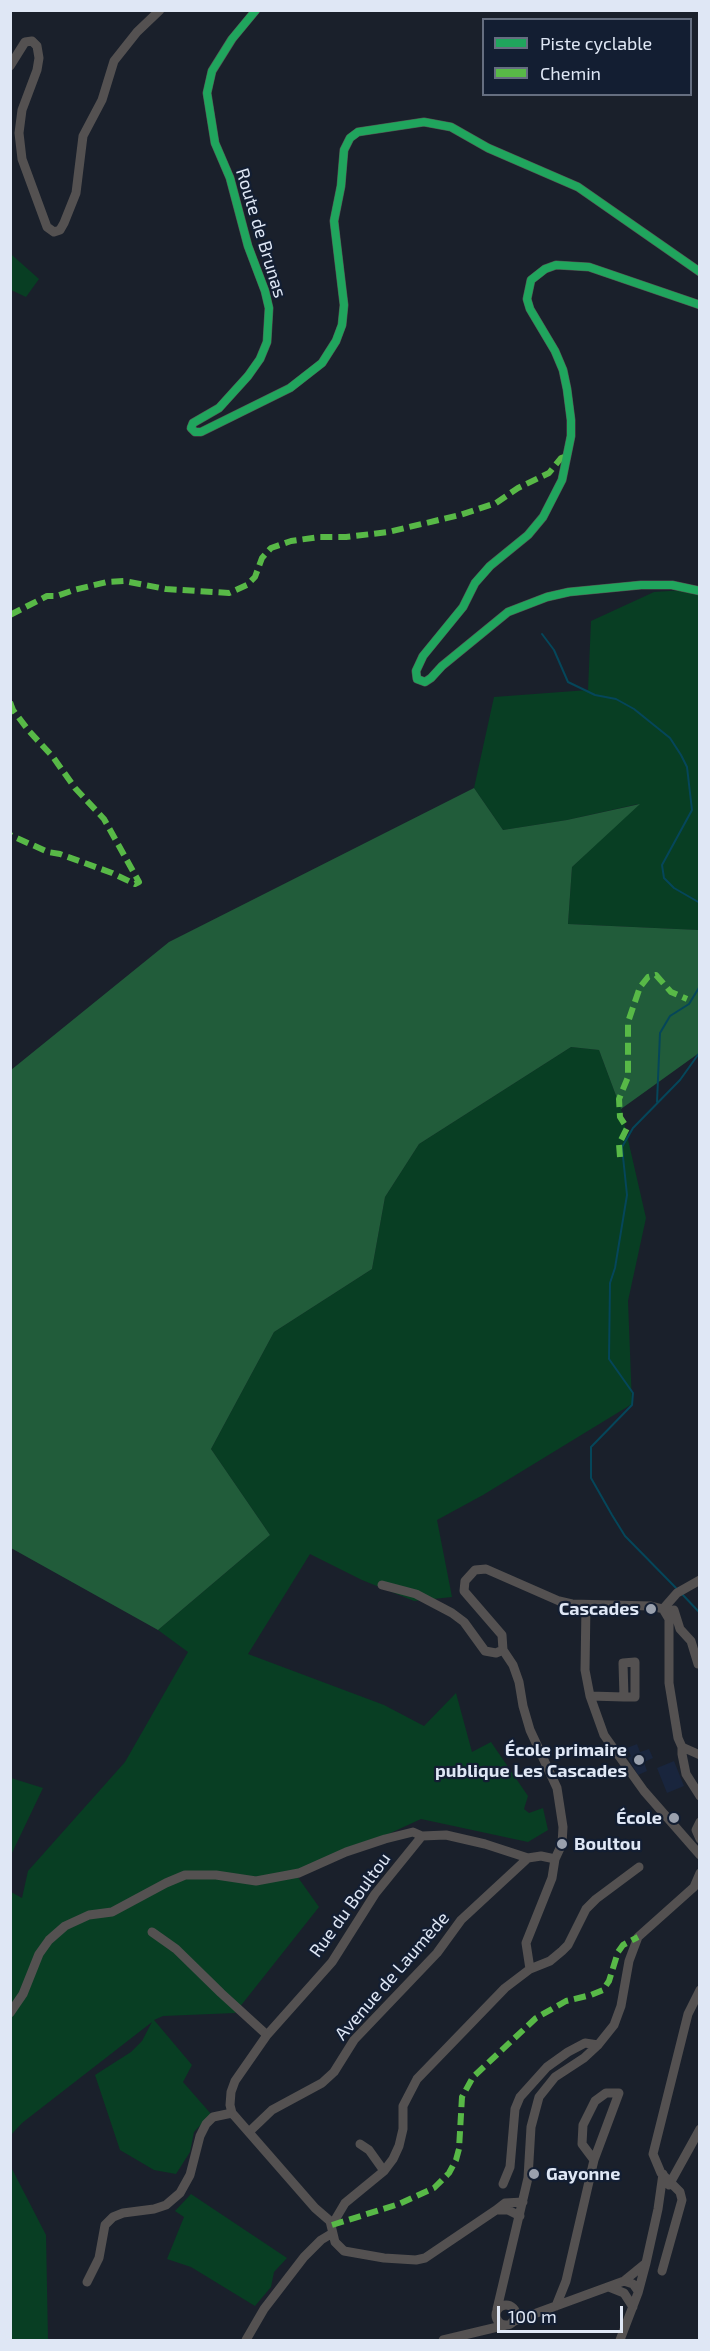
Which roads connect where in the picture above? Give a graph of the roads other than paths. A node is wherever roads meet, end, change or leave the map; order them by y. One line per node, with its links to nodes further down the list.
1 (159, 10): 3 (street)
2 (256, 10): 4 (street, Route de Brunas)
3 (10, 66)
4 (699, 272)
5 (699, 305): 6 (street)
6 (699, 591)
7 (699, 1580): 10 (street)
8 (382, 1585): 11 (street)
9 (585, 1607): 10 (street); 11 (street); 13 (street)
10 (665, 1611): 12 (street); 15 (street)
11 (503, 1650): 23 (street)
12 (699, 1664)
13 (590, 1696): 14 (street); 21 (street)
14 (624, 1697)
15 (682, 1747): 16 (street); 17 (street)
16 (699, 1755)
17 (699, 1796)
18 (699, 1822): 20 (street)
19 (422, 1836): 22 (street); 29 (street); 30 (street, Rue du Boultou)
20 (699, 1839)
21 (699, 1855)
22 (528, 1858): 23 (street); 34 (street, Avenue de Laumède)
23 (555, 1859): 27 (street)
24 (639, 1867): 27 (street)
25 (699, 1873): 31 (street)
26 (152, 1932): 30 (street)
27 (530, 1969): 38 (street)
28 (699, 1990): 39 (street)
29 (10, 2013)
30 (267, 2035): 32 (street, Rue du Boultou)
31 (598, 2046): 41 (street); 42 (street)
32 (232, 2113): 34 (street); 51 (street)
33 (699, 2129): 36 (street)
34 (250, 2131): 46 (street)
35 (360, 2144): 38 (street)
36 (682, 2157): 39 (street); 40 (street)
37 (594, 2160): 37 (street); 49 (street)
38 (384, 2171): 46 (street)
39 (663, 2174): 40 (street); 43 (street)
40 (670, 2182): 43 (street); 48 (street)
41 (503, 2184)
42 (523, 2202): 44 (street); 45 (street)
43 (658, 2209): 47 (street)
44 (495, 2210): 45 (street); 46 (street)
45 (520, 2216): 53 (street)
46 (332, 2230): 64 (street)
47 (646, 2263): 50 (street); 54 (street)
48 (662, 2271)
49 (566, 2281): 56 (street); 57 (street)
50 (624, 2281): 52 (street); 54 (street)
51 (87, 2282)
52 (609, 2287): 55 (street); 56 (street)
53 (501, 2291): 58 (street); 60 (street)
54 (638, 2292): 55 (street); 59 (street)
55 (624, 2293): 59 (street)
56 (579, 2299): 57 (street)
57 (556, 2306): 61 (street)
58 (511, 2307): 60 (street); 61 (street); 62 (street)
59 (633, 2307): 66 (street)
60 (496, 2313): 62 (street); 63 (street)
61 (535, 2314): 62 (street)
62 (509, 2324): 63 (street)
63 (477, 2333): 65 (street)
64 (246, 2340)
65 (443, 2340)
66 (620, 2340)

